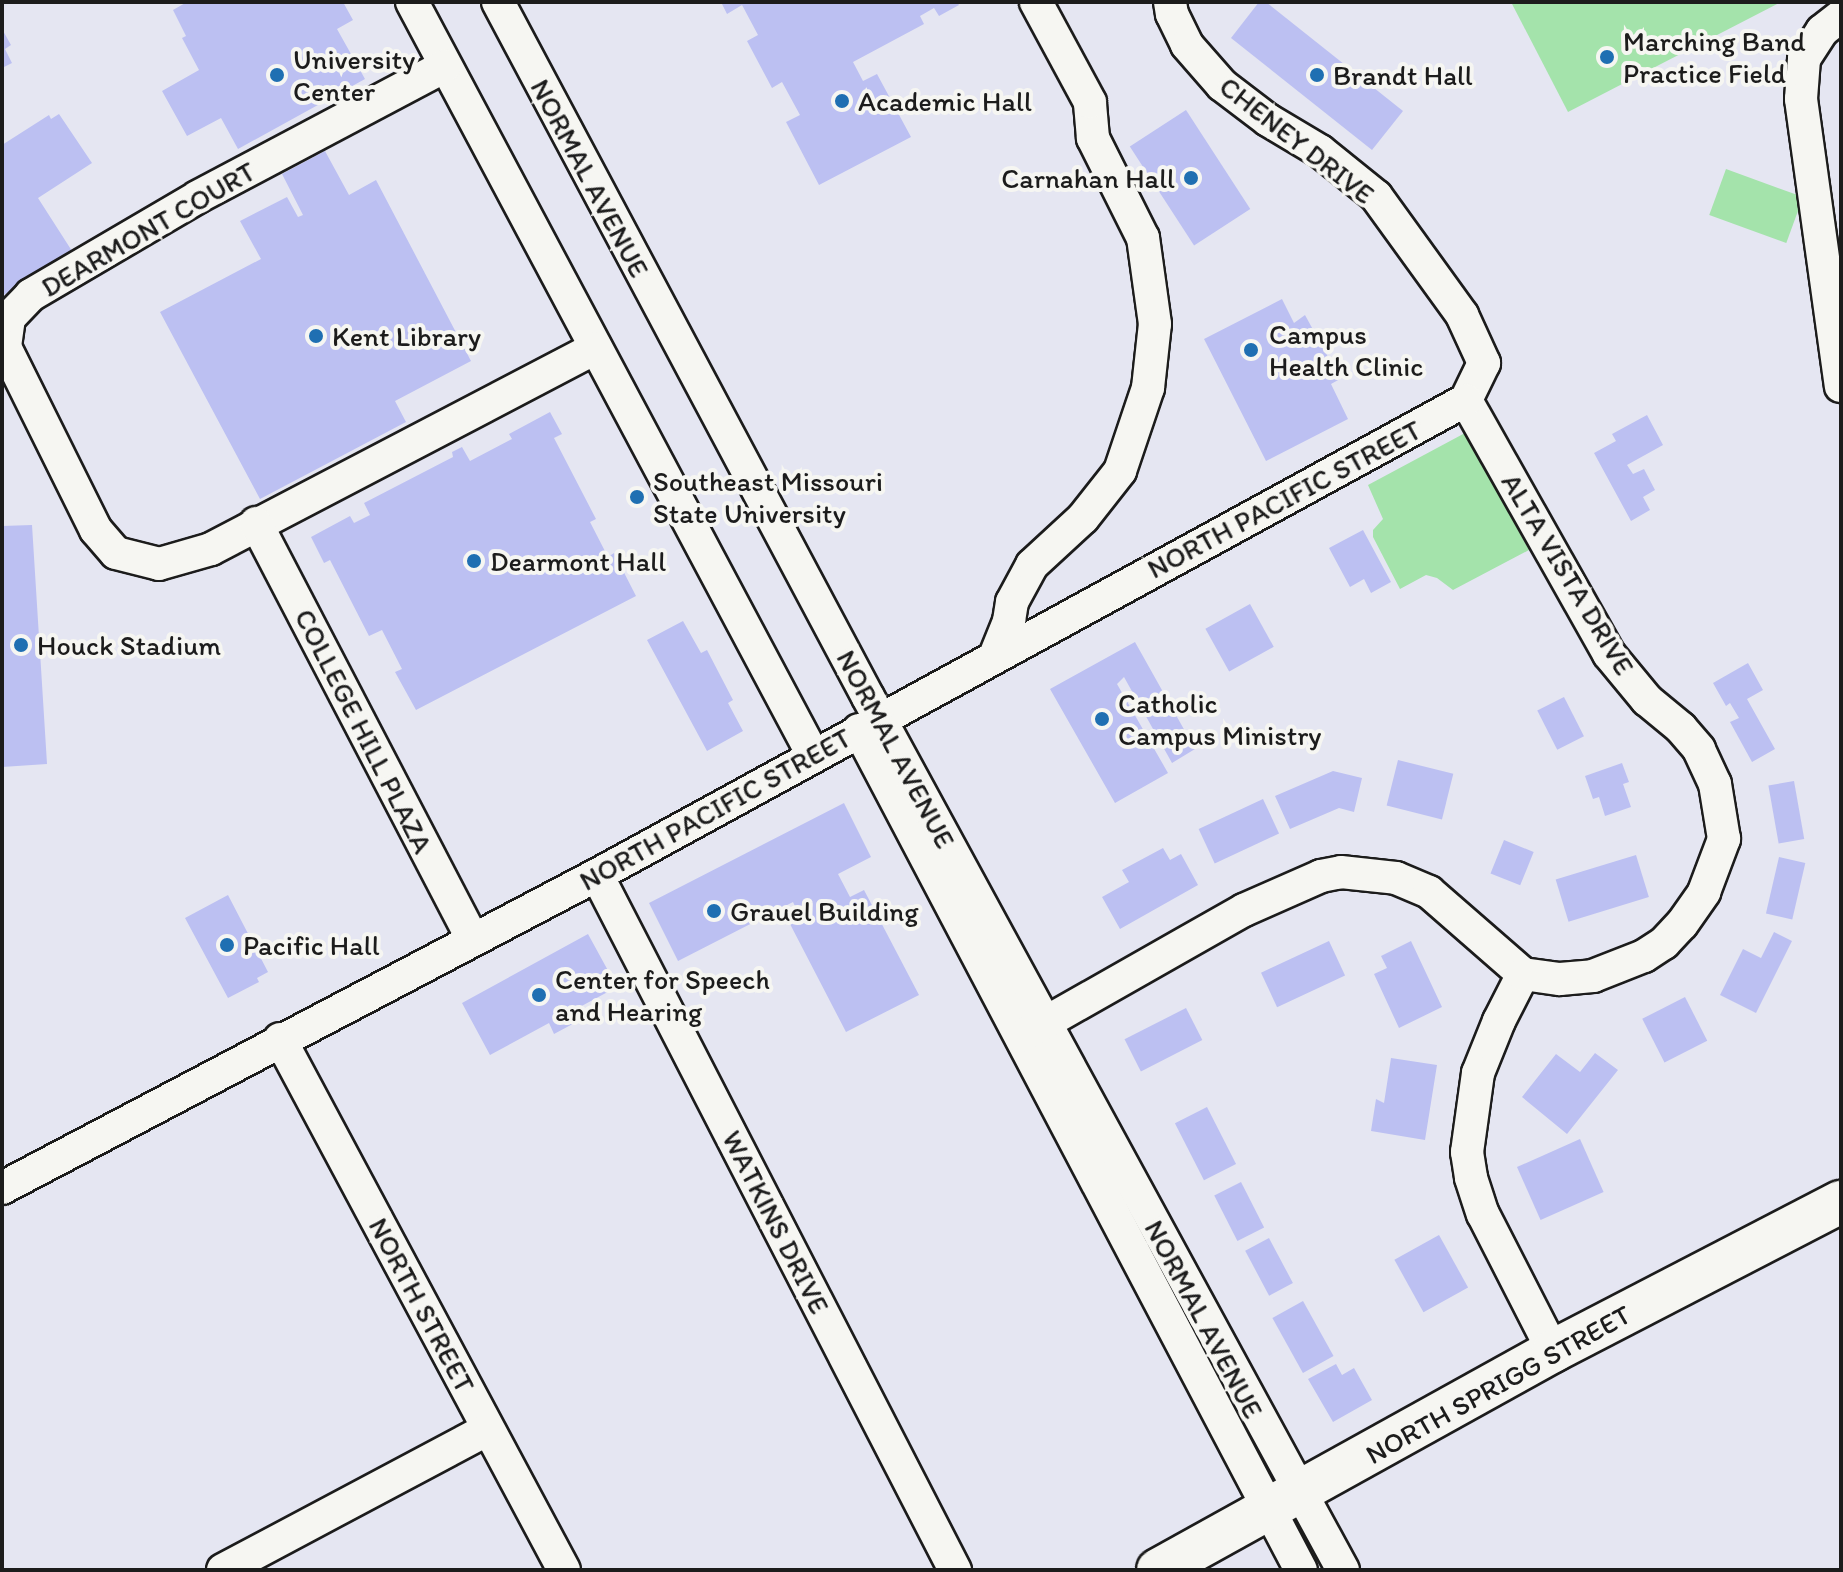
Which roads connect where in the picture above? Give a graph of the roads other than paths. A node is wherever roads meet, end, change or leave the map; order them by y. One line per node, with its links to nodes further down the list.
1 (412, 2): 6 (street)
2 (498, 2): 12 (street, NORMAL AVENUE)
3 (1036, 2): 11 (street)
4 (1170, 2): 9 (street, CHENEY DRIVE)
5 (1841, 16): 8 (street)
6 (445, 66): 7 (street); 10 (street, DEARMONT COURT)
7 (596, 348): 10 (street, DEARMONT COURT); 13 (street)
8 (1841, 386)
9 (1466, 400): 11 (street, NORTH PACIFIC STREET); 16 (street, ALTA VISTA DRIVE)
10 (256, 523): 15 (street, COLLEGE HILL PLAZA)
11 (995, 656): 12 (street, NORTH PACIFIC STREET)
12 (870, 724): 13 (street, NORTH PACIFIC STREET); 17 (street, NORMAL AVENUE)
13 (813, 755): 14 (street, NORTH PACIFIC STREET)
14 (597, 875): 15 (street, NORTH PACIFIC STREET); 26 (street, WATKINS DRIVE)
15 (472, 938): 18 (street, NORTH PACIFIC STREET)
16 (1523, 974): 17 (street); 21 (street)
17 (1033, 1030): 23 (street, NORMAL AVENUE)
18 (280, 1039): 19 (street, NORTH PACIFIC STREET); 22 (street, NORTH STREET)
19 (2, 1188)
20 (1841, 1202): 21 (main road, NORTH SPRIGG STREET)
21 (1553, 1351): 23 (main road, NORTH SPRIGG STREET)
22 (488, 1429): 24 (street); 25 (street, NORTH STREET)
23 (1286, 1501): 27 (main road, NORTH SPRIGG STREET); 28 (street); 29 (street)
24 (223, 1570)
25 (564, 1570)
26 (955, 1570)
27 (1158, 1570)
28 (1301, 1570)
29 (1343, 1570)

